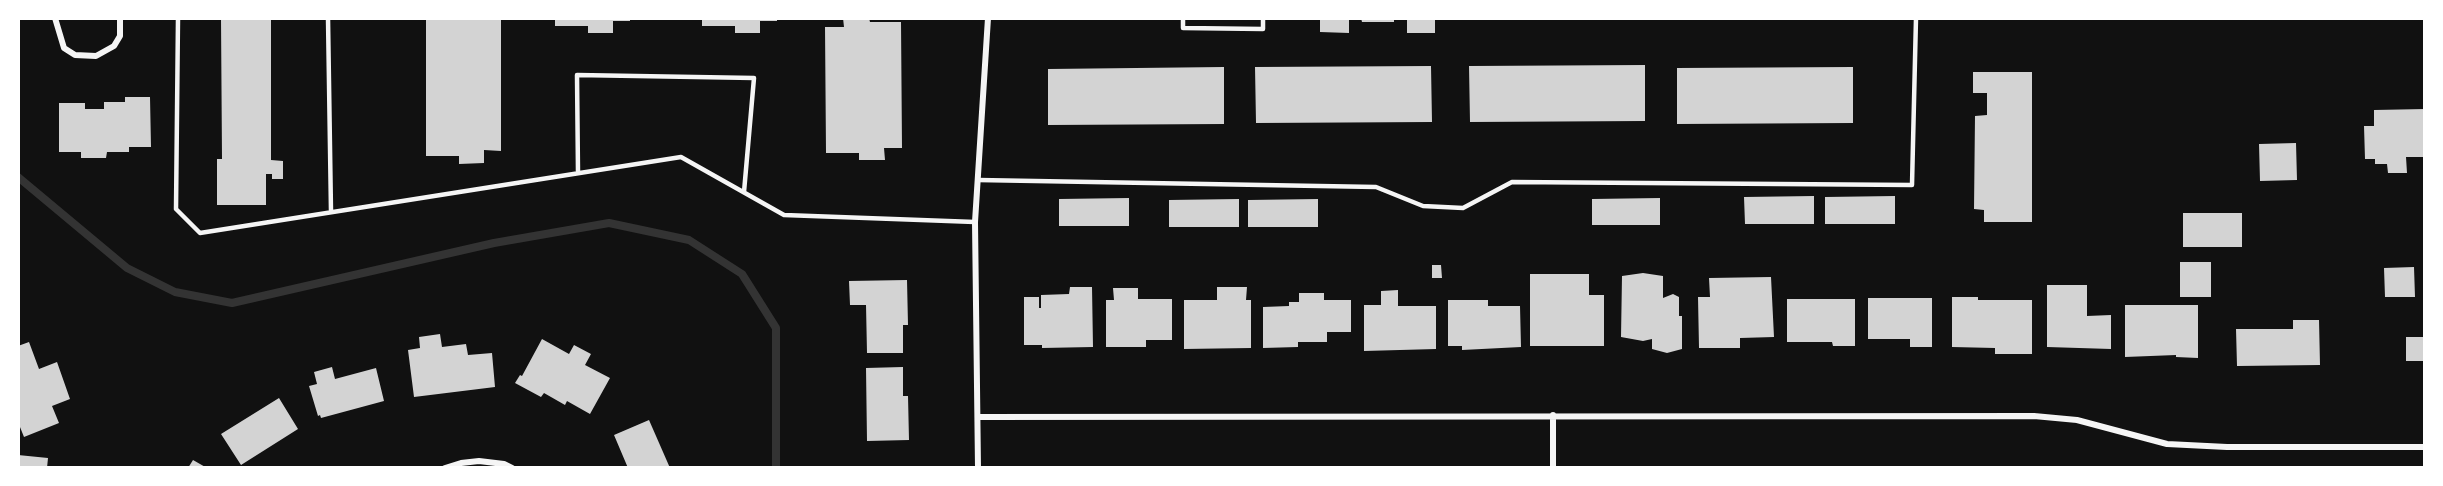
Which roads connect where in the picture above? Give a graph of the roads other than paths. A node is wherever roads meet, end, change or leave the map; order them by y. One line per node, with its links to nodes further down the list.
1 (55, 18): 2 (street)
2 (120, 18)
3 (178, 18): 12 (lane)
4 (328, 18): 12 (lane)
5 (988, 18): 10 (street)
6 (1183, 18): 7 (lane)
7 (1263, 18)
8 (1916, 18): 10 (lane)
9 (578, 173): 11 (lane); 11 (lane); 12 (lane)
10 (978, 180): 13 (street)
11 (744, 192): 13 (lane)
12 (331, 212)
13 (975, 222): 15 (street)
14 (1553, 415): 15 (street); 16 (street); 20 (street)
15 (978, 417): 19 (street)
16 (2425, 447)
17 (445, 468): 18 (street)
18 (512, 468)
19 (978, 468)
20 (1553, 468)

